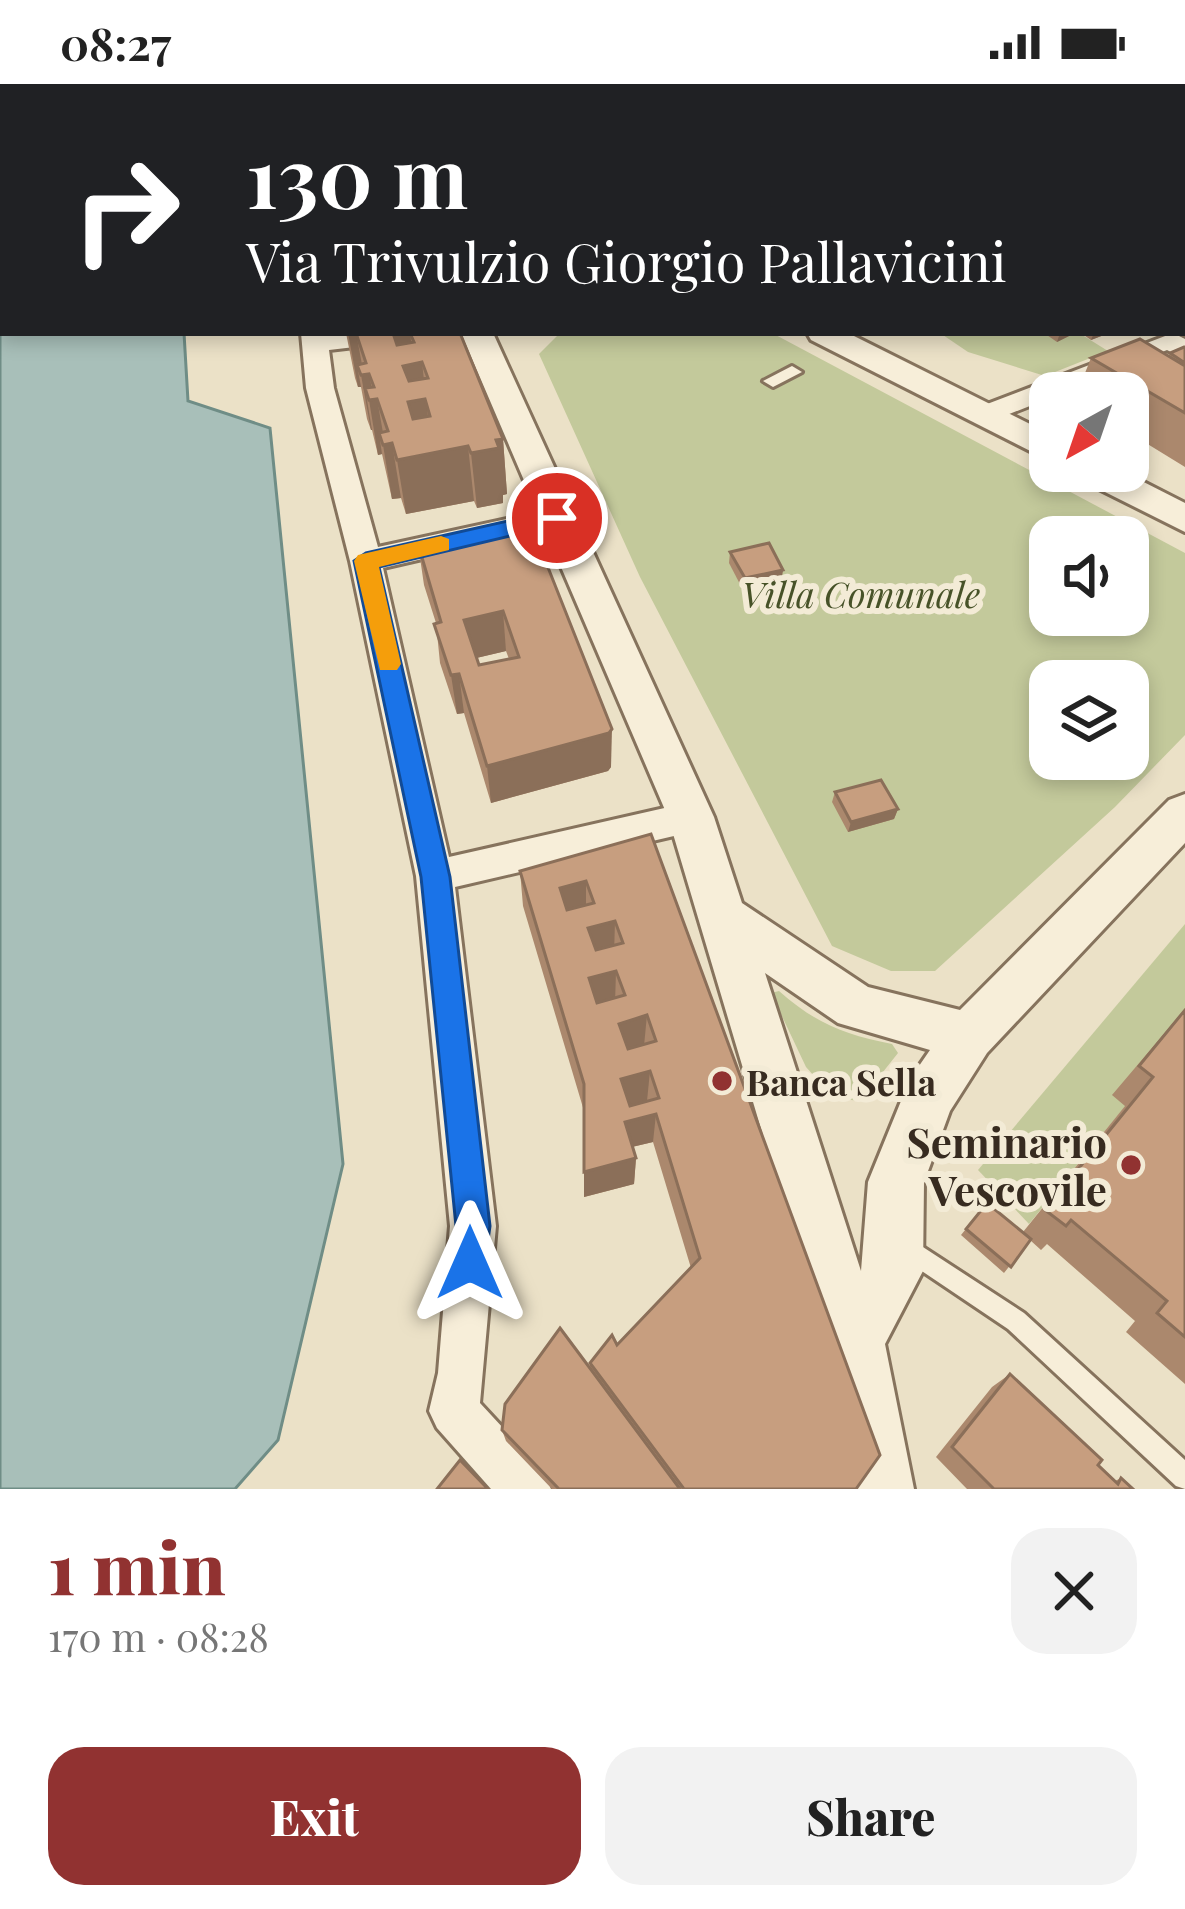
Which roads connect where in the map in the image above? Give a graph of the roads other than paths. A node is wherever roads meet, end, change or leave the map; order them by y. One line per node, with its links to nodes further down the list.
1 (360, 336): 4 (street)
2 (479, 336): 9 (street)
3 (830, 336): 6 (street)
4 (314, 339): 11 (street)
5 (1177, 346): 6 (street)
6 (984, 415): 7 (street)
7 (1029, 438)
8 (1133, 492): 10 (street)
9 (557, 518): 11 (street); 13 (street)
10 (1185, 519)
11 (366, 561): 14 (street)
12 (1185, 813): 16 (street)
13 (691, 817): 14 (street); 15 (street)
14 (435, 877): 20 (street)
15 (723, 916): 16 (street); 18 (street)
16 (969, 1036): 17 (street)
17 (894, 1238): 18 (street); 19 (lane)
18 (854, 1340): 21 (street)
19 (1185, 1478)
20 (525, 1489)
21 (882, 1489)

